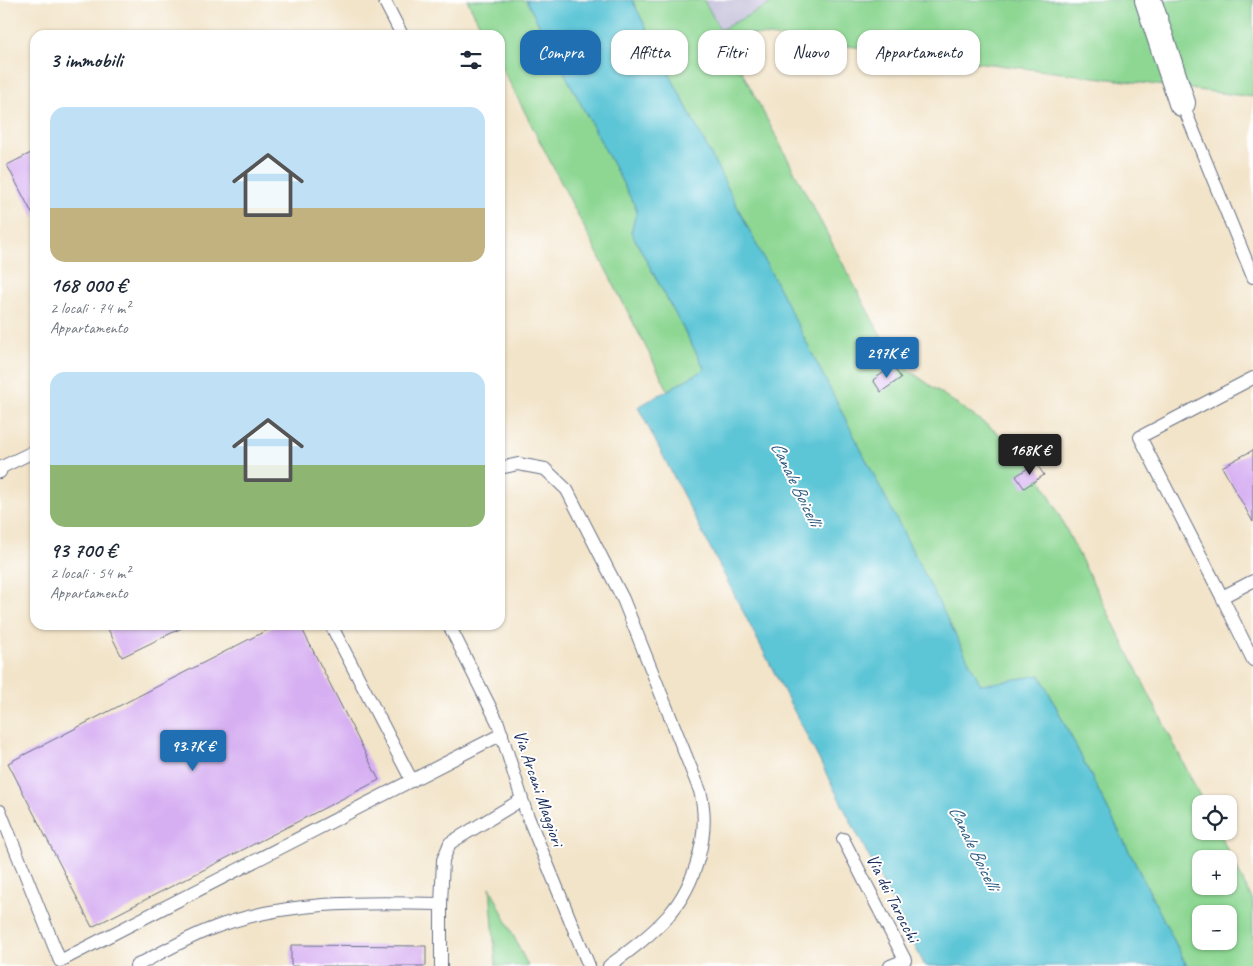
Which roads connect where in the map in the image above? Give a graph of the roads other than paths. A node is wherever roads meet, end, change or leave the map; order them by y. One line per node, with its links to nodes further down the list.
1 (384, 0): 3 (lane)
2 (1148, 0): 4 (street)
3 (399, 30)
4 (1182, 103): 5 (lane)
5 (1253, 277)
6 (1253, 378): 11 (lane)
7 (30, 453): 9 (lane)
8 (505, 467): 24 (lane)
9 (0, 472)
10 (1253, 581): 11 (lane)
11 (1222, 597): 14 (lane)
12 (334, 630): 16 (lane)
13 (453, 630): 15 (lane, Via Arcani Maggiori)
14 (1253, 660)
15 (502, 734): 16 (lane); 17 (lane, Via Arcani Maggiori)
16 (412, 781): 18 (lane)
17 (522, 800): 20 (lane); 23 (lane, Via Arcani Maggiori)
18 (0, 811)
19 (843, 839): 25 (lane, Via dei Tarocchi)
20 (441, 904): 21 (lane); 22 (lane)
21 (136, 966)
22 (441, 966)
23 (589, 966)
24 (609, 966)
25 (890, 966)

